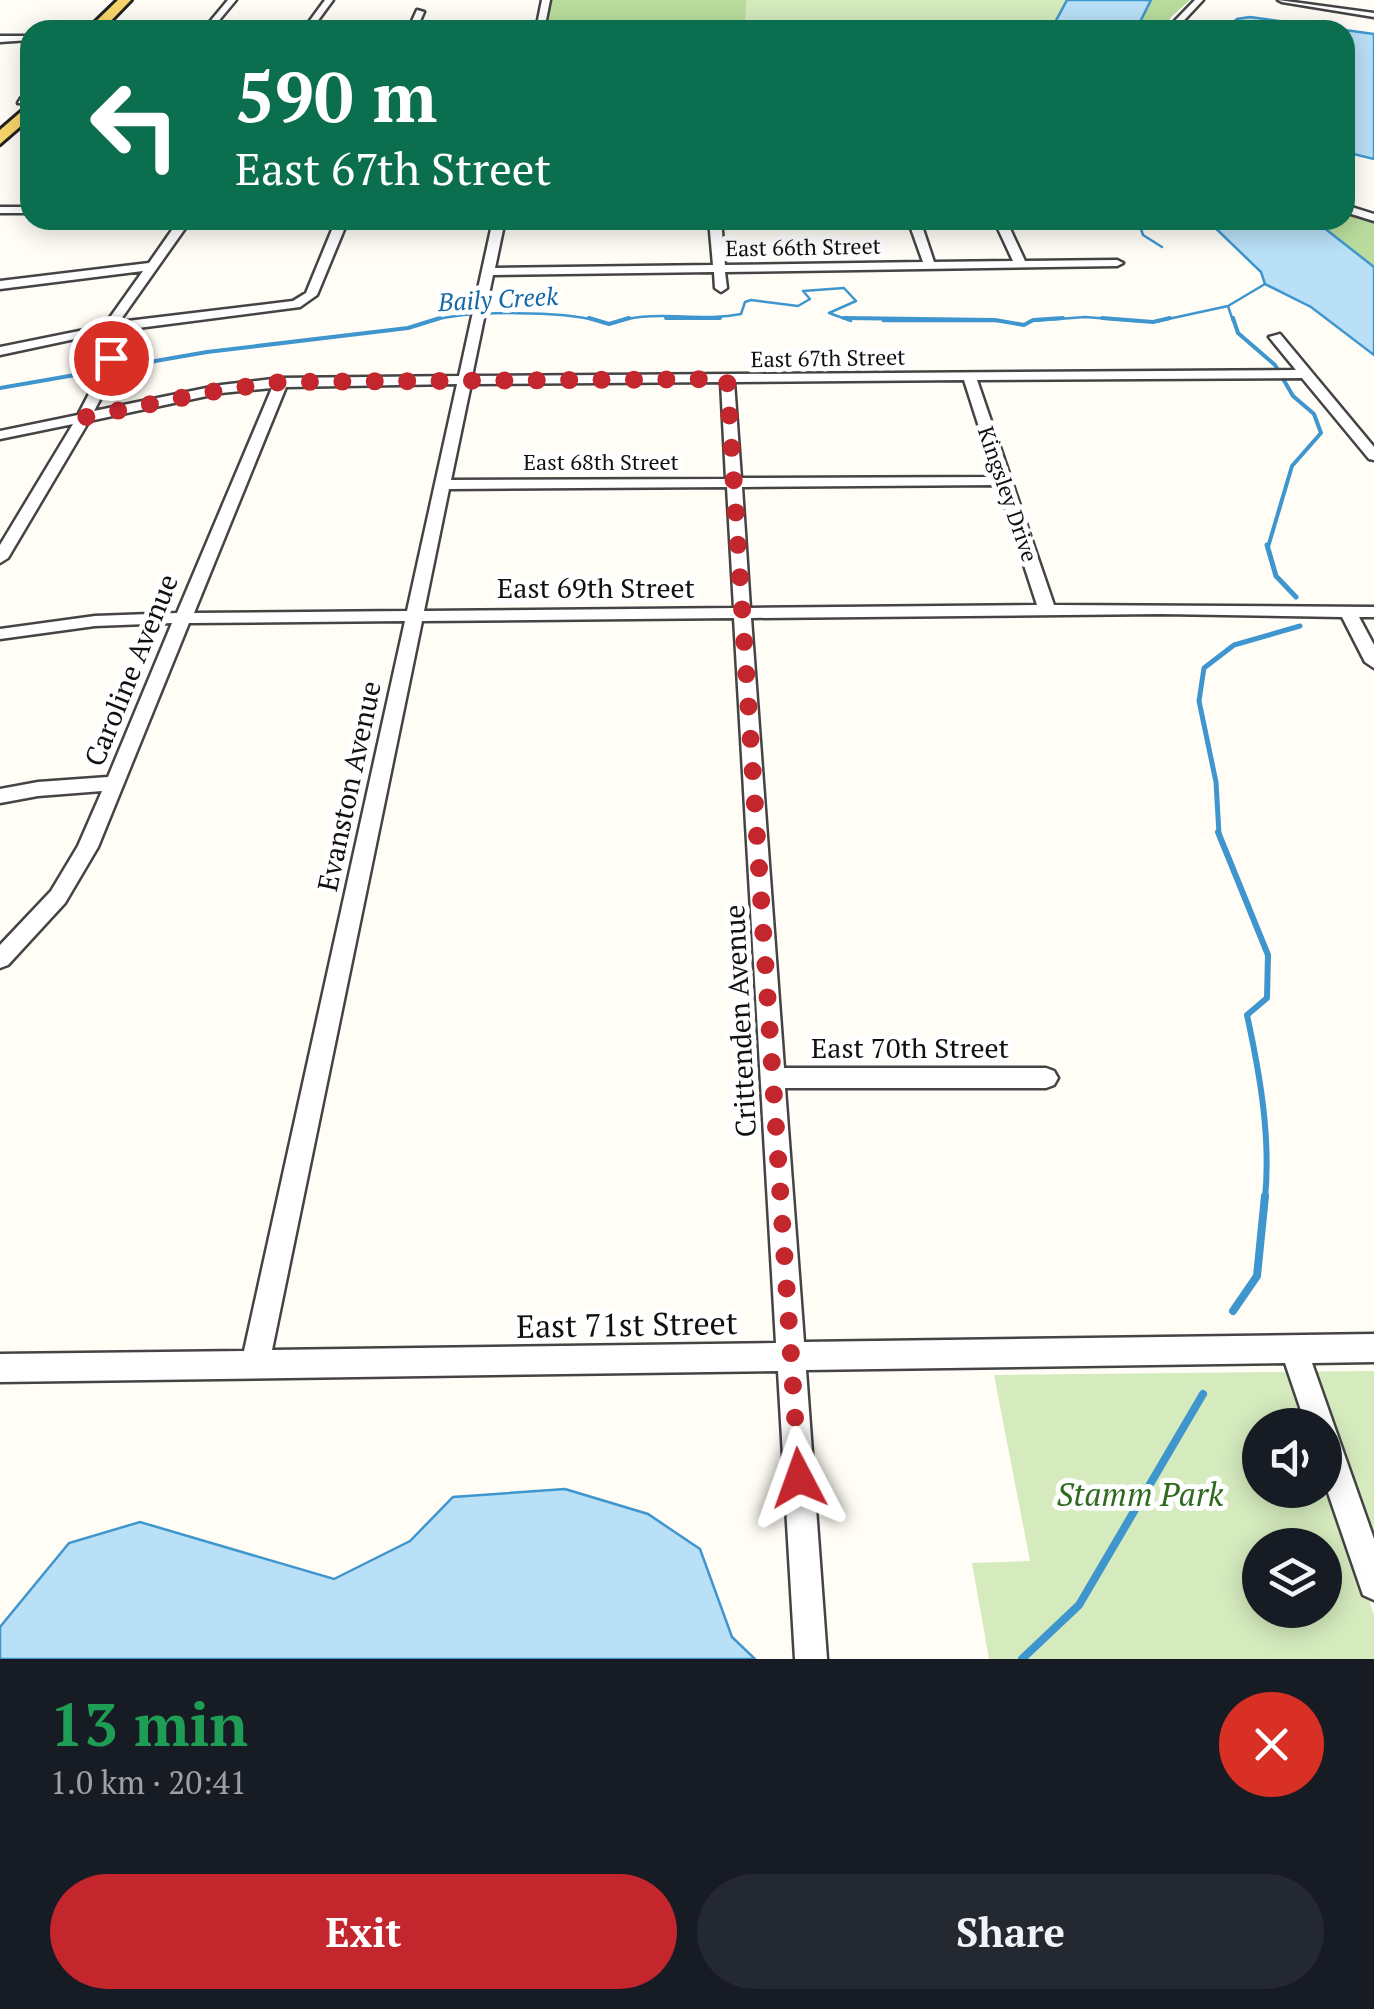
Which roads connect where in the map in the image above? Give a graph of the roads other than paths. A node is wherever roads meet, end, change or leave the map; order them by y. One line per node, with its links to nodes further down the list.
1 (125, 0): 8 (main road)
2 (140, 0): 9 (main road)
3 (232, 0): 10 (street)
4 (1198, 0): 12 (street)
5 (1282, 0): 7 (street)
6 (416, 6): 11 (street)
7 (1374, 14)
8 (104, 20)
9 (119, 20)
10 (216, 20)
11 (414, 20)
12 (1179, 20)
13 (20, 112): 14 (main road)
14 (0, 140)
15 (178, 230): 23 (street)
16 (338, 230): 29 (street)
17 (497, 230): 26 (street, Evanston Avenue)
18 (717, 230): 25 (street)
19 (917, 230): 24 (street)
20 (1005, 230): 22 (street)
21 (1117, 263): 22 (street, East 66th Street)
22 (1021, 265): 24 (street, East 66th Street)
23 (155, 266): 27 (street); 29 (street)
24 (930, 266): 25 (street, East 66th Street)
25 (719, 268): 26 (street, East 66th Street); 28 (street)
26 (490, 272): 35 (street, Evanston Avenue)
27 (0, 285)
28 (721, 288)
29 (108, 328): 31 (street); 37 (street)
30 (1275, 337): 32 (street)
31 (0, 351)
32 (1302, 374): 33 (street, East 67th Street); 39 (street)
33 (968, 376): 34 (street, East 67th Street); 40 (street, Kingsley Drive)
34 (727, 379): 35 (street, East 67th Street); 41 (street, Crittenden Avenue)
35 (464, 380): 36 (street, East 67th Street); 42 (street, Evanston Avenue)
36 (281, 382): 37 (street, East 67th Street); 49 (street, Caroline Avenue)
37 (86, 417): 38 (street, East 67th Street); 43 (street)
38 (0, 435)
39 (1374, 456)
40 (1002, 481): 41 (street, East 68th Street); 44 (street, Kingsley Drive)
41 (735, 483): 42 (street, East 68th Street); 47 (street, Crittenden Avenue)
42 (441, 486): 48 (street, Evanston Avenue)
43 (0, 558)
44 (1048, 612): 45 (street, East 69th Street); 47 (street, East 69th Street)
45 (1348, 612): 46 (street, East 69th Street); 51 (street)
46 (1374, 612)
47 (744, 614): 48 (street, East 69th Street); 55 (street, Crittenden Avenue)
48 (414, 616): 49 (street, East 69th Street); 60 (street, Evanston Avenue)
49 (181, 618): 50 (street, East 69th Street); 52 (street, Caroline Avenue)
50 (0, 634)
51 (1374, 662)
52 (114, 783): 53 (street); 54 (street, Caroline Avenue)
53 (0, 796)
54 (0, 958)
55 (774, 1078): 56 (street, East 70th Street); 59 (street, Crittenden Avenue)
56 (1046, 1078)
57 (1374, 1348): 58 (street, East 71st Street)
58 (1294, 1350): 59 (street, East 71st Street); 62 (street)
59 (790, 1358): 60 (street, East 71st Street); 65 (street, Crittenden Avenue)
60 (255, 1364): 61 (street, East 71st Street)
61 (0, 1368)
62 (1314, 1408)
63 (1342, 1490): 64 (street)
64 (1374, 1584)
65 (811, 1659)

